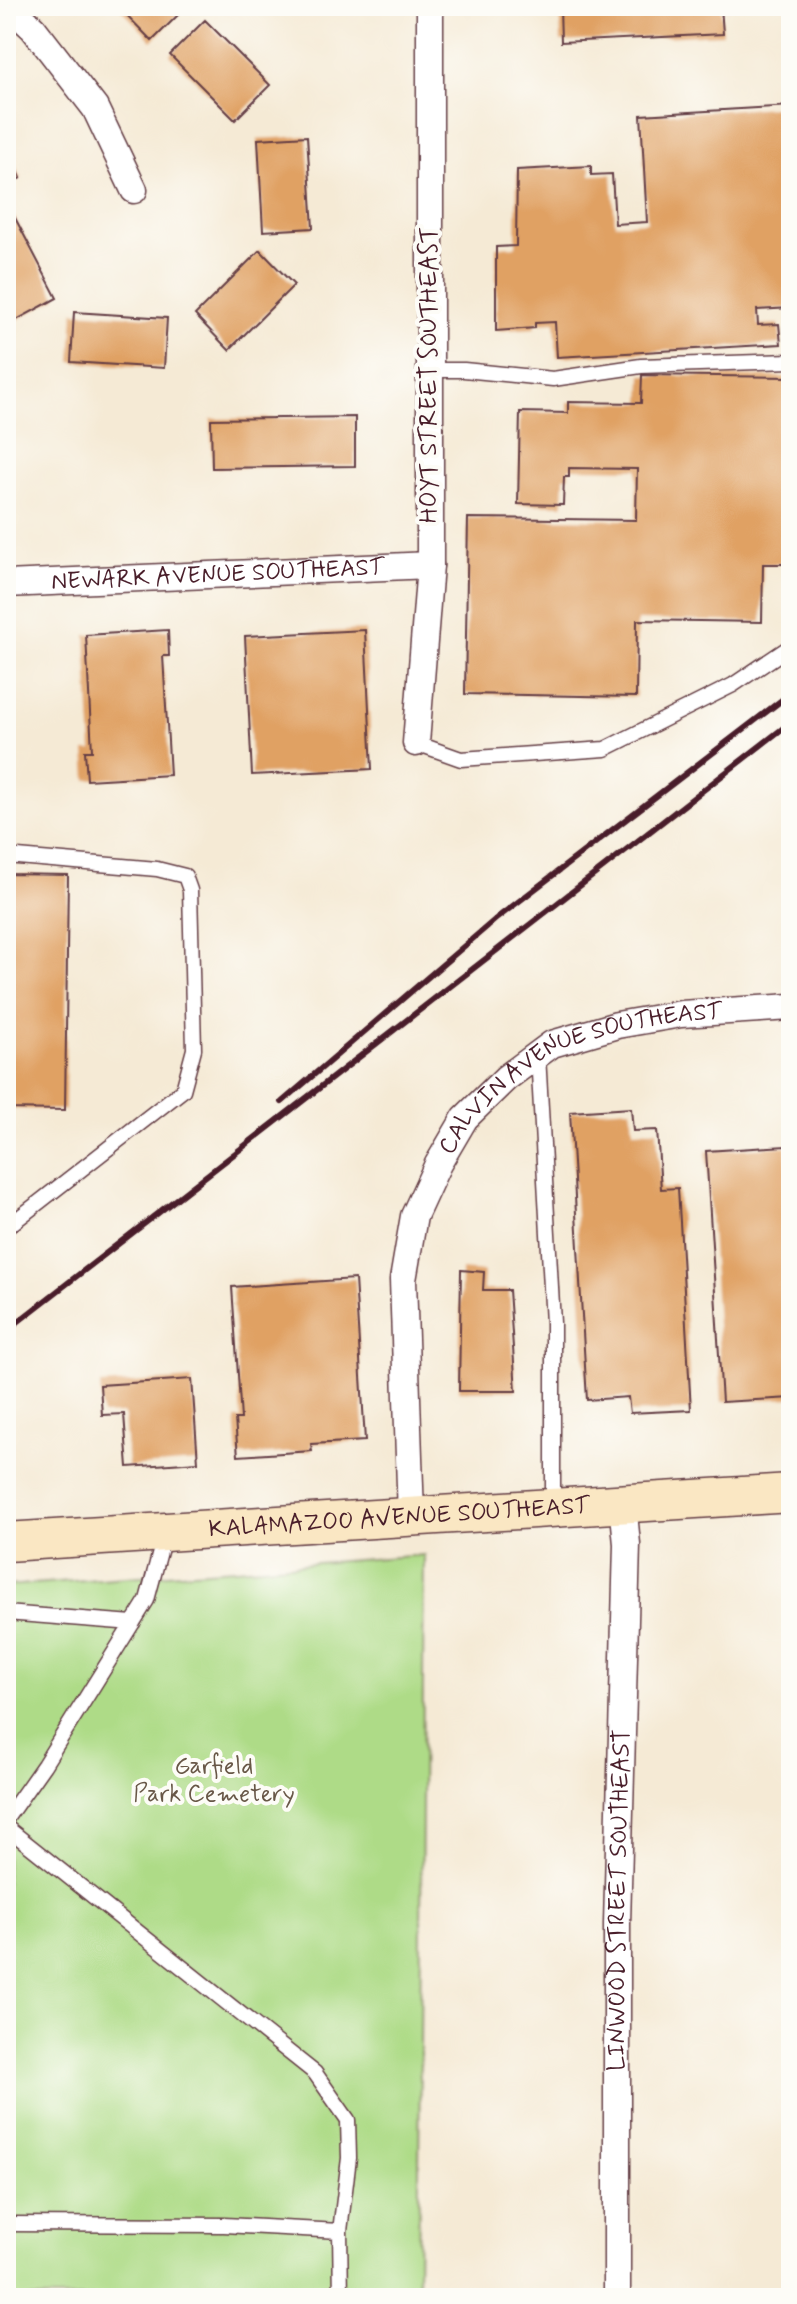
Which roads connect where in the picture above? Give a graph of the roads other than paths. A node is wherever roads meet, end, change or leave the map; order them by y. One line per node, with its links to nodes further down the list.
1 (9, 6): 3 (street)
2 (430, 6): 5 (street, HOYT STREET SOUTHEAST)
3 (134, 190)
4 (791, 361): 5 (lane)
5 (429, 370): 6 (street, HOYT STREET SOUTHEAST)
6 (430, 565): 7 (street, NEWARK AVENUE SOUTHEAST); 9 (street, HOYT STREET SOUTHEAST)
7 (6, 584)
8 (791, 646): 9 (lane)
9 (416, 743)
10 (6, 856): 13 (lane)
11 (791, 1007): 12 (street, CALVIN AVENUE SOUTHEAST)
12 (538, 1055): 16 (lane); 17 (street, CALVIN AVENUE SOUTHEAST)
13 (6, 1228)
14 (791, 1493): 15 (main road, KALAMAZOO AVENUE SOUTHEAST)
15 (623, 1503): 16 (main road, KALAMAZOO AVENUE SOUTHEAST); 27 (street, LINWOOD STREET SOUTHEAST)
16 (553, 1508): 17 (main road, KALAMAZOO AVENUE SOUTHEAST)
17 (411, 1516): 18 (main road, KALAMAZOO AVENUE SOUTHEAST)
18 (165, 1532): 19 (main road, KALAMAZOO AVENUE SOUTHEAST); 21 (lane)
19 (6, 1542)
20 (6, 1613): 21 (lane)
21 (133, 1623): 22 (lane)
22 (6, 1819)
23 (6, 1827): 25 (lane)
24 (6, 2224): 25 (lane)
25 (340, 2231): 26 (lane)
26 (341, 2298)
27 (617, 2298)

